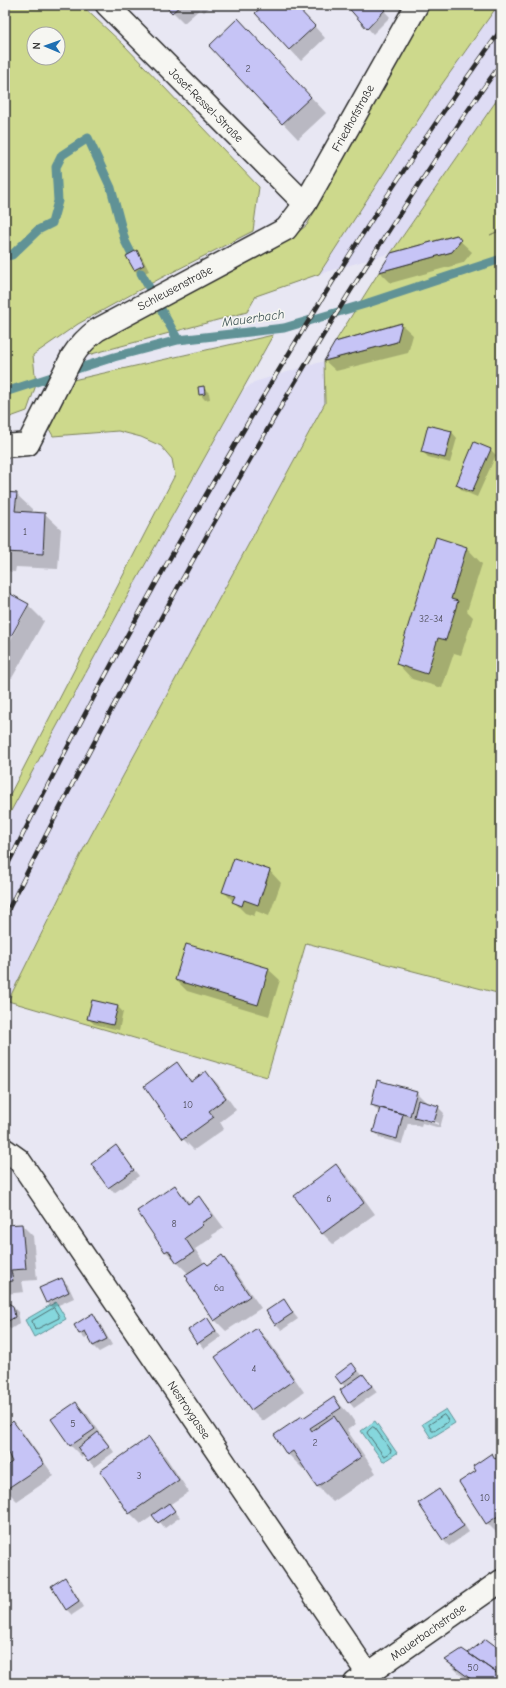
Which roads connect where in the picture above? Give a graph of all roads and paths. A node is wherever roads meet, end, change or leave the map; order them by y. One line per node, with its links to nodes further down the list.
1 (107, 5): 3 (street, Josef-Ressel-Straße)
2 (417, 5): 3 (street, Friedhofstraße)
3 (305, 204): 4 (street, Friedhofstraße)
4 (286, 228): 5 (street, Schleusenstraße)
5 (5, 446)
6 (5, 1150): 8 (street, Nestroygasse)
7 (501, 1581): 8 (street, Mauerbachstraße)
8 (361, 1679)

